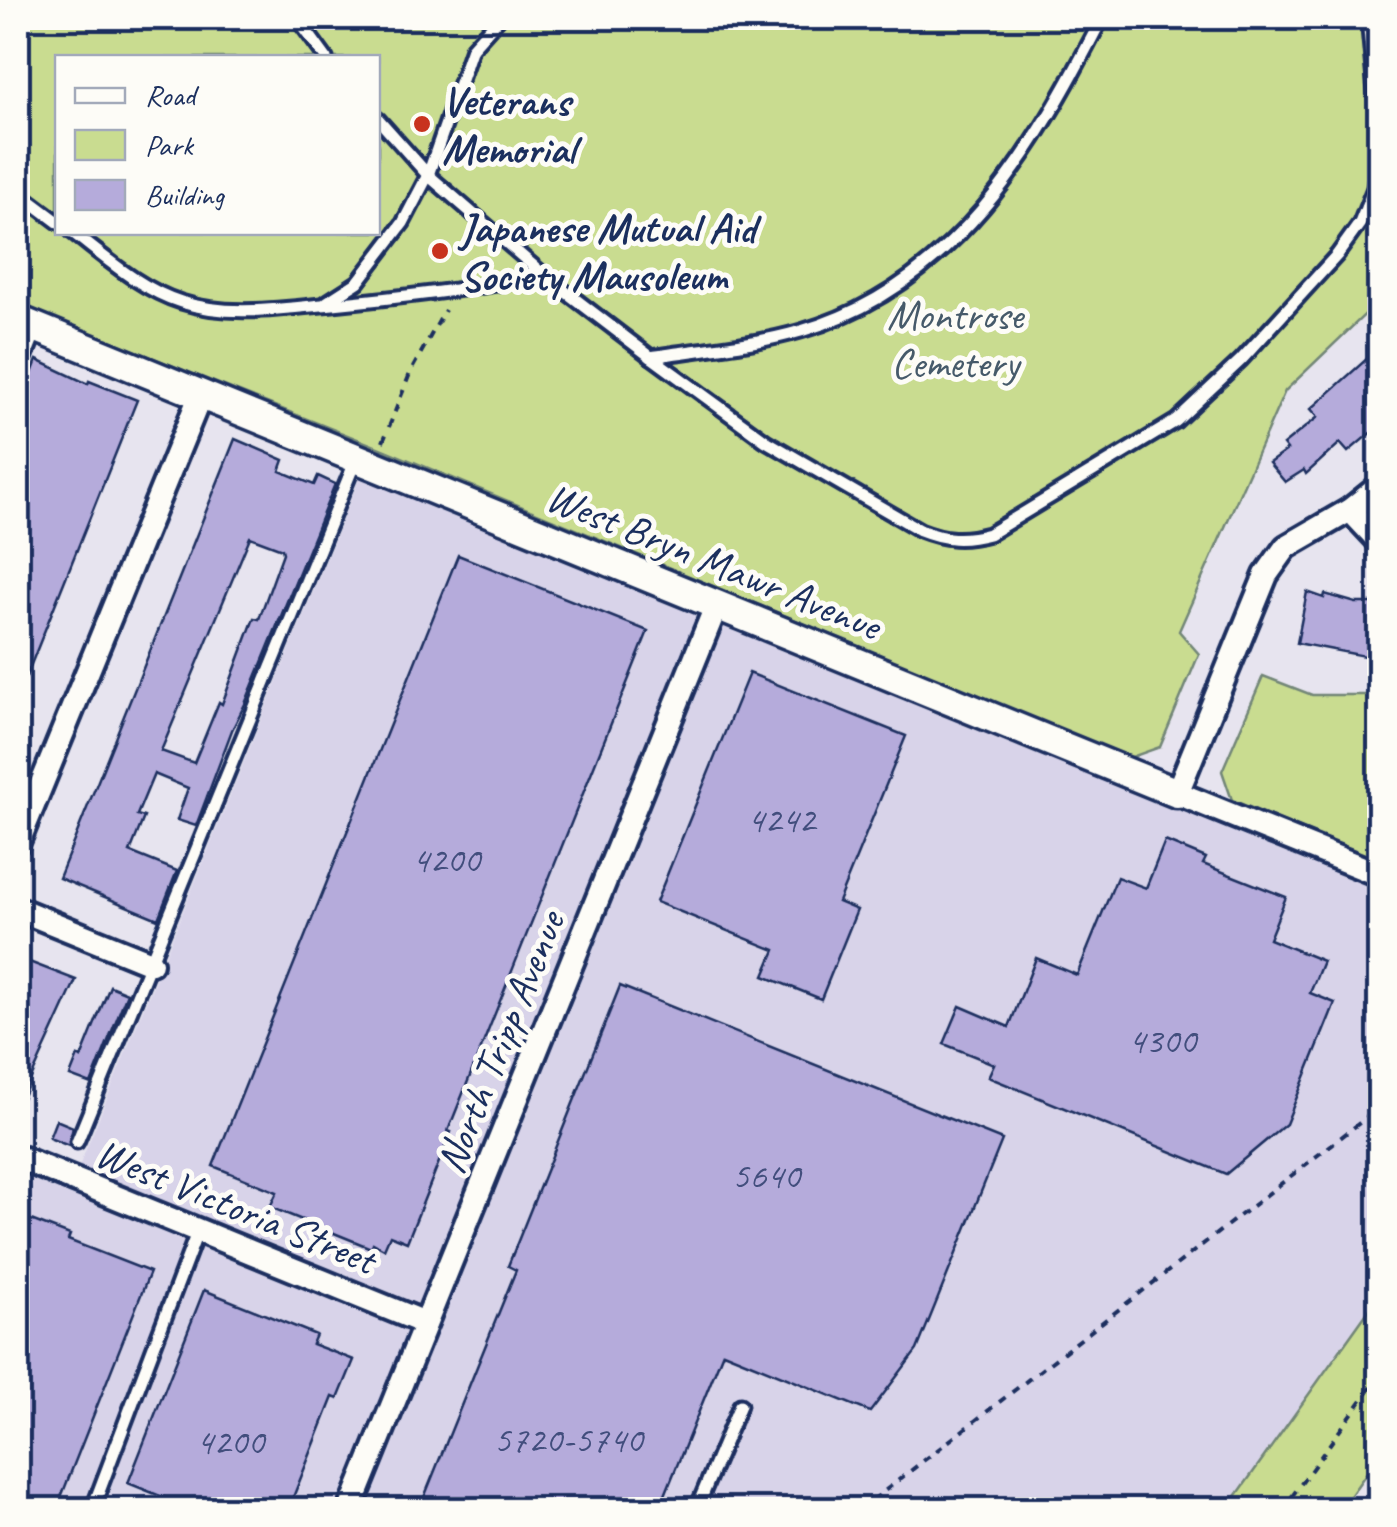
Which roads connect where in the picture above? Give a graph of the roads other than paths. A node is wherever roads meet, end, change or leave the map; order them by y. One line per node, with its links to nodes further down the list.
1 (297, 18): 5 (lane)
2 (499, 18): 8 (lane)
3 (1102, 18): 15 (lane)
4 (1368, 18): 7 (lane)
5 (324, 55)
6 (380, 121): 8 (lane)
7 (1380, 146): 15 (lane)
8 (428, 175): 12 (lane); 13 (lane)
9 (18, 192): 10 (lane)
10 (55, 220)
11 (76, 235): 13 (lane)
12 (545, 276): 13 (lane); 15 (lane)
13 (324, 304)
14 (27, 324): 16 (lane); 17 (street, West Bryn Mawr Avenue)
15 (651, 356)
16 (18, 376)
17 (201, 394): 18 (street, West Bryn Mawr Avenue); 24 (street)
18 (366, 461): 22 (street, West Bryn Mawr Avenue); 27 (lane)
19 (1380, 486): 20 (street)
20 (1350, 510): 21 (street); 23 (street)
21 (1380, 542)
22 (717, 604): 23 (street, West Bryn Mawr Avenue); 31 (street, North Tripp Avenue)
23 (1177, 793): 25 (street, West Bryn Mawr Avenue)
24 (18, 842)
25 (1380, 876)
26 (18, 909): 27 (street)
27 (150, 963): 28 (lane)
28 (77, 1142)
29 (18, 1157): 30 (street, West Victoria Street)
30 (198, 1230): 31 (street, West Victoria Street); 33 (lane)
31 (426, 1323): 34 (street, North Tripp Avenue)
32 (740, 1405): 35 (lane)
33 (92, 1510)
34 (350, 1510)
35 (696, 1510)

